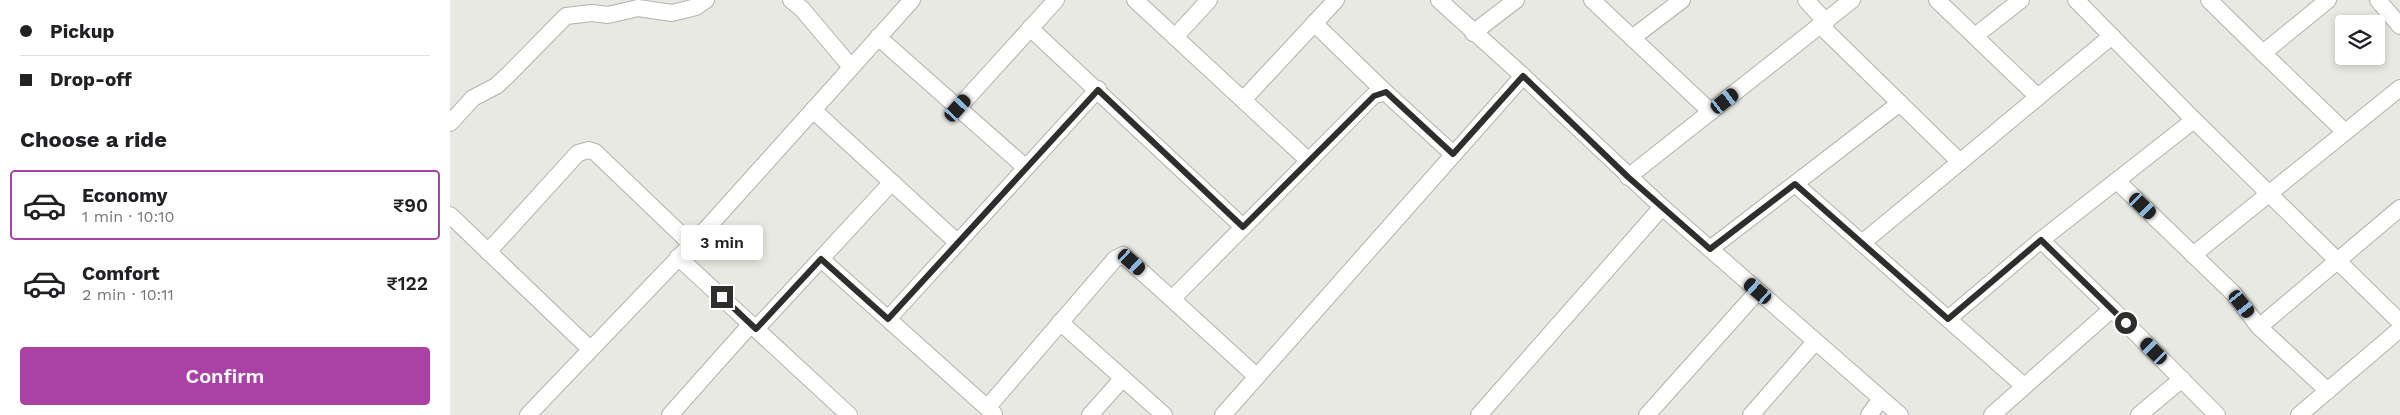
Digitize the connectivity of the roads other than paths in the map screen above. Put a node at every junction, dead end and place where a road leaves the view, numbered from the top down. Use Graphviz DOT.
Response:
graph roads {
  1 [pos="706,0"];
  2 [pos="790,0"];
  3 [pos="912,0"];
  4 [pos="1056,0"];
  5 [pos="1135,0"];
  6 [pos="1209,0"];
  7 [pos="1336,0"];
  8 [pos="1439,0"];
  9 [pos="1516,0"];
  10 [pos="1592,0"];
  11 [pos="1682,0"];
  12 [pos="1806,0"];
  13 [pos="1852,0"];
  14 [pos="1937,0"];
  15 [pos="2021,0"];
  16 [pos="2076,0"];
  17 [pos="2209,0"];
  18 [pos="2328,0"];
  19 [pos="2378,0"];
  20 [pos="1314,23"];
  21 [pos="1824,24"];
  22 [pos="2400,26"];
  23 [pos="1030,28"];
  24 [pos="1474,33"];
  25 [pos="1974,36"];
  26 [pos="2112,36"];
  27 [pos="878,37"];
  28 [pos="1175,37"];
  29 [pos="1632,38"];
  30 [pos="2263,53"];
  31 [pos="851,67"];
  32 [pos="1523,76"];
  33 [pos="2400,88"];
  34 [pos="1098,90"];
  35 [pos="1386,92"];
  36 [pos="2038,96"];
  37 [pos="1242,100"];
  38 [pos="1900,103"];
  39 [pos="958,108"];
  40 [pos="813,110"];
  41 [pos="1711,112"];
  42 [pos="2194,120"];
  43 [pos="450,123"];
  44 [pos="2345,132"];
  45 [pos="1453,154"];
  46 [pos="1309,161"];
  47 [pos="1960,162"];
  48 [pos="1025,167"];
  49 [pos="1628,177"];
  50 [pos="892,182"];
  51 [pos="2118,182"];
  52 [pos="1795,184"];
  53 [pos="2269,193"];
  54 [pos="1662,207"];
  55 [pos="2400,208"];
  56 [pos="450,215"];
  57 [pos="1243,227"];
  58 [pos="2041,240"];
  59 [pos="958,243"];
  60 [pos="1862,243"];
  61 [pos="691,244"];
  62 [pos="1710,249"];
  63 [pos="488,252"];
  64 [pos="2193,255"];
  65 [pos="678,257"];
  66 [pos="821,259"];
  67 [pos="2339,260"];
  68 [pos="1758,291"];
  69 [pos="1172,298"];
  70 [pos="2112,309"];
  71 [pos="888,319"];
  72 [pos="1948,319"];
  73 [pos="1060,322"];
  74 [pos="2400,322"];
  75 [pos="754,327"];
  76 [pos="2260,327"];
  77 [pos="2400,329"];
  78 [pos="1815,342"];
  79 [pos="590,349"];
  80 [pos="1256,376"];
  81 [pos="1123,378"];
  82 [pos="2182,379"];
  83 [pos="2024,386"];
  84 [pos="2328,391"];
  85 [pos="1882,399"];
  86 [pos="991,411"];
  87 [pos="530,415"];
  88 [pos="670,415"];
  89 [pos="849,415"];
  90 [pos="1090,415"];
  91 [pos="1164,415"];
  92 [pos="1223,415"];
  93 [pos="1479,415"];
  94 [pos="1647,415"];
  95 [pos="1751,415"];
  96 [pos="1869,415"];
  97 [pos="1900,415"];
  98 [pos="1992,415"];
  99 [pos="2140,415"];
  100 [pos="2217,415"];
  101 [pos="2299,415"];
  1 -- 43 [label="street"];
  2 -- 31 [label="street"];
  3 -- 27 [label="street"];
  4 -- 23 [label="street"];
  5 -- 28 [label="street"];
  6 -- 28 [label="street"];
  7 -- 20 [label="street"];
  8 -- 24 [label="street"];
  9 -- 24 [label="street"];
  10 -- 29 [label="street"];
  11 -- 29 [label="street"];
  12 -- 21 [label="street"];
  13 -- 21 [label="street"];
  14 -- 25 [label="street"];
  15 -- 25 [label="street"];
  16 -- 26 [label="street"];
  17 -- 30 [label="street"];
  18 -- 30 [label="street"];
  19 -- 22 [label="street"];
  20 -- 35 [label="street"];
  20 -- 37 [label="street"];
  21 -- 38 [label="street"];
  21 -- 41 [label="street"];
  23 -- 34 [label="street"];
  23 -- 39 [label="street"];
  24 -- 32 [label="street"];
  25 -- 36 [label="street"];
  26 -- 36 [label="street"];
  26 -- 42 [label="street"];
  27 -- 31 [label="street"];
  27 -- 39 [label="street"];
  28 -- 37 [label="street"];
  29 -- 41 [label="street"];
  30 -- 44 [label="street"];
  31 -- 40 [label="street"];
  32 -- 45 [label="street"];
  32 -- 49 [label="street"];
  33 -- 44 [label="street"];
  34 -- 48 [label="street"];
  34 -- 57 [label="street"];
  35 -- 45 [label="street"];
  35 -- 46 [label="street"];
  36 -- 47 [label="street"];
  37 -- 46 [label="street"];
  38 -- 47 [label="street"];
  38 -- 52 [label="street"];
  39 -- 48 [label="street"];
  40 -- 50 [label="street"];
  40 -- 61 [label="street"];
  41 -- 49 [label="street"];
  42 -- 51 [label="street"];
  42 -- 53 [label="street"];
  44 -- 53 [label="street"];
  45 -- 80 [label="street"];
  46 -- 57 [label="street"];
  47 -- 60 [label="street"];
  48 -- 59 [label="street"];
  49 -- 54 [label="street"];
  50 -- 59 [label="street"];
  50 -- 66 [label="street"];
  51 -- 58 [label="street"];
  51 -- 64 [label="street"];
  52 -- 60 [label="street"];
  52 -- 62 [label="street"];
  53 -- 64 [label="street"];
  53 -- 67 [label="street"];
  54 -- 62 [label="street"];
  54 -- 93 [label="street"];
  55 -- 67 [label="street"];
  56 -- 63 [label="street"];
  57 -- 69 [label="street"];
  58 -- 70 [label="street"];
  58 -- 72 [label="street"];
  59 -- 71 [label="street"];
  60 -- 72 [label="street"];
  61 -- 63 [label="street"];
  61 -- 65 [label="street"];
  62 -- 68 [label="street"];
  63 -- 79 [label="street"];
  64 -- 76 [label="street"];
  65 -- 75 [label="street"];
  65 -- 79 [label="street"];
  66 -- 71 [label="street"];
  66 -- 75 [label="street"];
  67 -- 74 [label="street"];
  67 -- 76 [label="street"];
  68 -- 78 [label="street"];
  68 -- 94 [label="street"];
  69 -- 73 [label="street"];
  69 -- 80 [label="street"];
  70 -- 82 [label="street"];
  70 -- 83 [label="street"];
  71 -- 86 [label="street"];
  72 -- 83 [label="street"];
  73 -- 81 [label="street"];
  73 -- 86 [label="street"];
  75 -- 88 [label="street"];
  75 -- 89 [label="street"];
  76 -- 84 [label="street"];
  77 -- 84 [label="street"];
  78 -- 85 [label="street"];
  78 -- 95 [label="street"];
  79 -- 87 [label="street"];
  80 -- 92 [label="street"];
  81 -- 90 [label="street"];
  81 -- 91 [label="street"];
  82 -- 99 [label="street"];
  82 -- 100 [label="street"];
  83 -- 98 [label="street"];
  84 -- 101 [label="street"];
  85 -- 96 [label="street"];
  85 -- 97 [label="street"];
}
